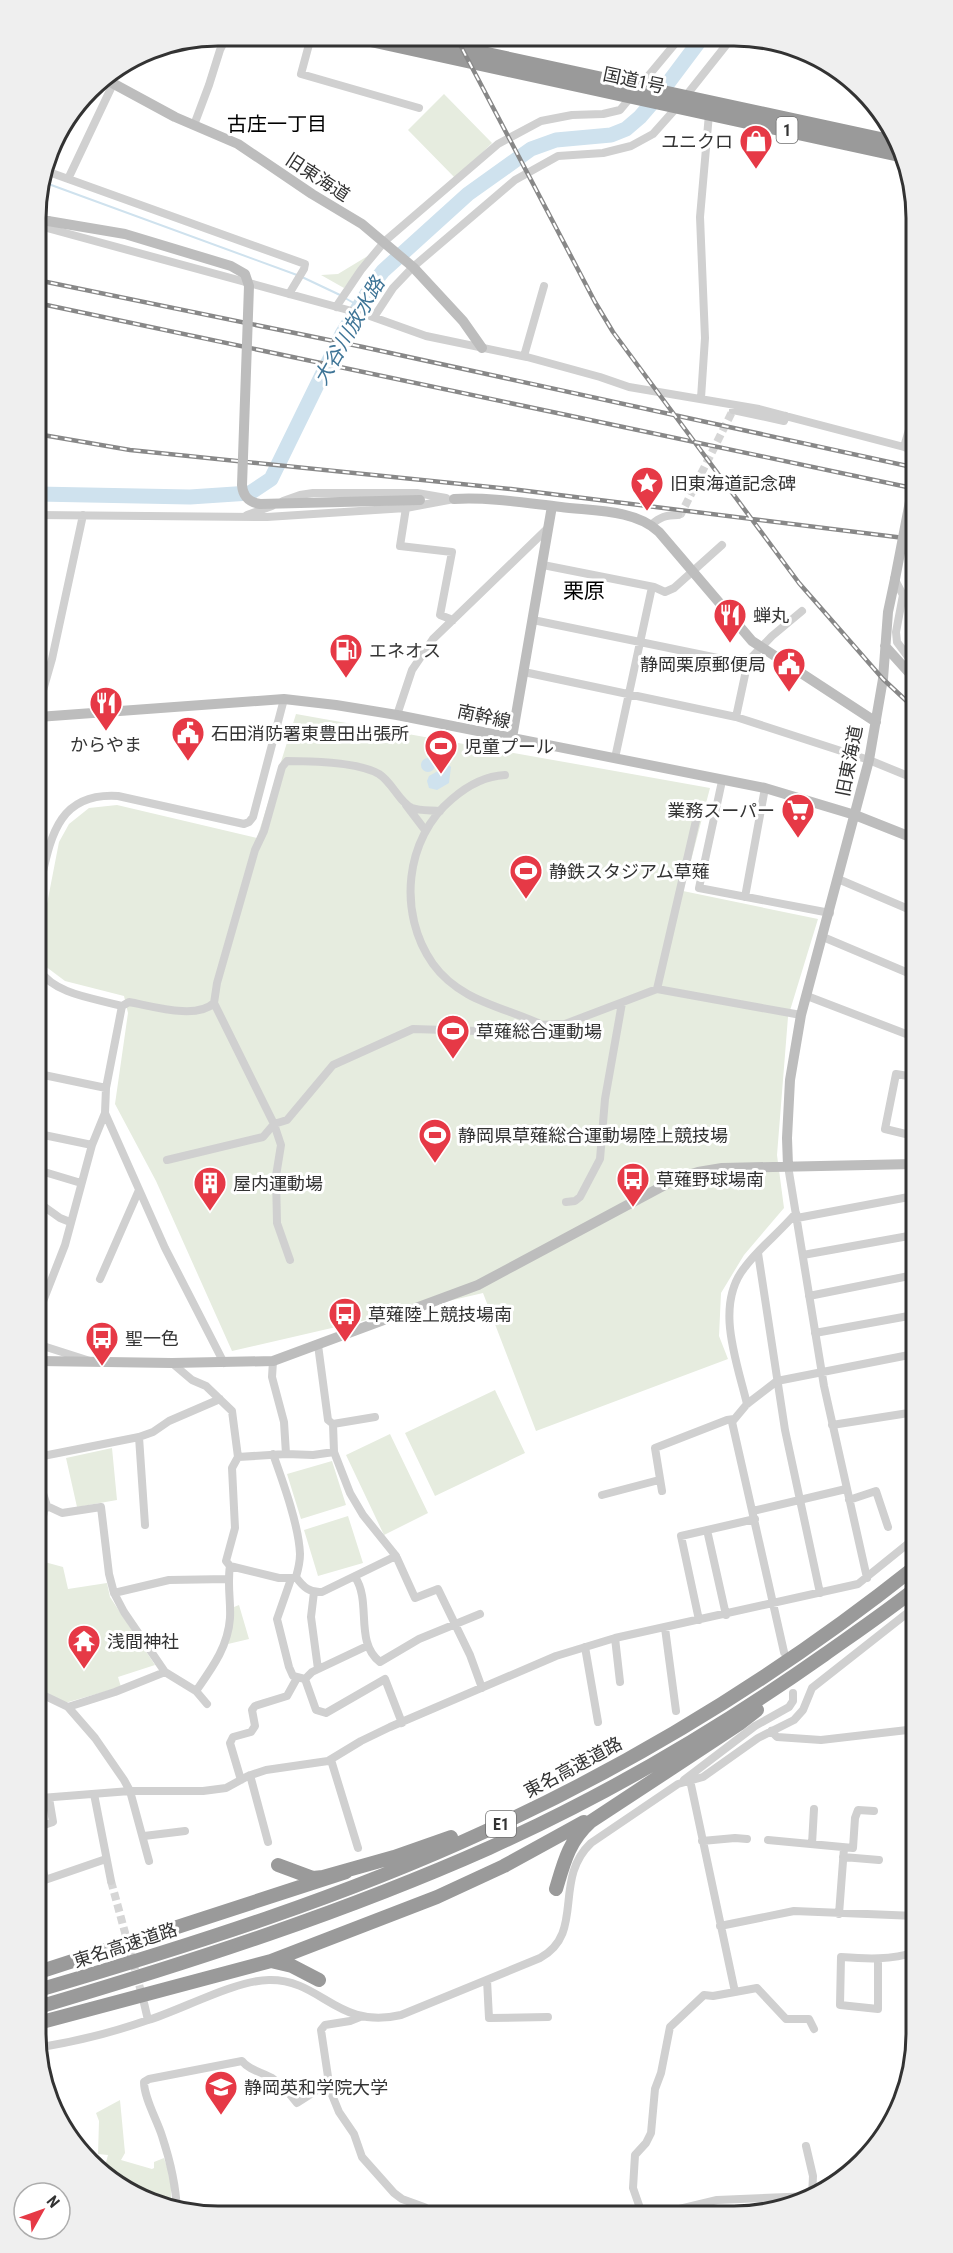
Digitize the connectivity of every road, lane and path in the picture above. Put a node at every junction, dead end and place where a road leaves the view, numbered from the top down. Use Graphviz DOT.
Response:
graph roads {
  1 [pos="222,46"];
  2 [pos="309,46"];
  3 [pos="402,46"];
  4 [pos="448,46"];
  5 [pos="481,46"];
  6 [pos="673,46"];
  7 [pos="725,46"];
  8 [pos="479,53"];
  9 [pos="112,83"];
  10 [pos="105,89"];
  11 [pos="636,93"];
  12 [pos="678,101"];
  13 [pos="419,108"];
  14 [pos="709,114"];
  15 [pos="194,125"];
  16 [pos="887,141"];
  17 [pos="893,154"];
  18 [pos="52,173"];
  19 [pos="68,179"];
  20 [pos="47,222"];
  21 [pos="47,228"];
  22 [pos="385,242"];
  23 [pos="413,267"];
  24 [pos="544,286"];
  25 [pos="289,294"];
  26 [pos="338,307"];
  27 [pos="372,317"];
  28 [pos="482,348"];
  29 [pos="524,357"];
  30 [pos="701,398"];
  31 [pos="733,410"];
  32 [pos="786,416"];
  33 [pos="906,447"];
  34 [pos="287,499"];
  35 [pos="454,499"];
  36 [pos="420,500"];
  37 [pos="552,506"];
  38 [pos="406,508"];
  39 [pos="47,515"];
  40 [pos="83,515"];
  41 [pos="678,515"];
  42 [pos="290,516"];
  43 [pos="239,517"];
  44 [pos="906,520"];
  45 [pos="651,525"];
  46 [pos="549,527"];
  47 [pos="722,545"];
  48 [pos="543,565"];
  49 [pos="692,571"];
  50 [pos="894,579"];
  51 [pos="652,587"];
  52 [pos="801,611"];
  53 [pos="453,620"];
  54 [pos="533,620"];
  55 [pos="641,642"];
  56 [pos="885,646"];
  57 [pos="760,647"];
  58 [pos="906,654"];
  59 [pos="747,664"];
  60 [pos="906,669"];
  61 [pos="524,672"];
  62 [pos="47,677"];
  63 [pos="629,694"];
  64 [pos="284,699"];
  65 [pos="397,715"];
  66 [pos="47,716"];
  67 [pos="736,717"];
  68 [pos="876,722"];
  69 [pos="512,738"];
  70 [pos="615,758"];
  71 [pos="869,760"];
  72 [pos="505,775"];
  73 [pos="906,775"];
  74 [pos="722,780"];
  75 [pos="765,788"];
  76 [pos="406,805"];
  77 [pos="440,811"];
  78 [pos="698,812"];
  79 [pos="855,815"];
  80 [pos="425,830"];
  81 [pos="906,835"];
  82 [pos="47,856"];
  83 [pos="838,879"];
  84 [pos="745,897"];
  85 [pos="906,907"];
  86 [pos="830,913"];
  87 [pos="824,937"];
  88 [pos="906,972"];
  89 [pos="47,980"];
  90 [pos="657,989"];
  91 [pos="807,996"];
  92 [pos="214,1003"];
  93 [pos="622,1003"];
  94 [pos="122,1006"];
  95 [pos="801,1015"];
  96 [pos="542,1024"];
  97 [pos="906,1034"];
  98 [pos="47,1076"];
  99 [pos="906,1076"];
  100 [pos="106,1089"];
  101 [pos="105,1113"];
  102 [pos="274,1124"];
  103 [pos="906,1134"];
  104 [pos="46,1136"];
  105 [pos="92,1145"];
  106 [pos="167,1160"];
  107 [pos="906,1164"];
  108 [pos="788,1166"];
  109 [pos="46,1172"];
  110 [pos="81,1184"];
  111 [pos="140,1190"];
  112 [pos="906,1197"];
  113 [pos="566,1202"];
  114 [pos="46,1208"];
  115 [pos="797,1216"];
  116 [pos="70,1222"];
  117 [pos="906,1236"];
  118 [pos="758,1253"];
  119 [pos="803,1255"];
  120 [pos="290,1260"];
  121 [pos="906,1277"];
  122 [pos="100,1279"];
  123 [pos="46,1292"];
  124 [pos="810,1296"];
  125 [pos="906,1316"];
  126 [pos="815,1333"];
  127 [pos="318,1345"];
  128 [pos="46,1347"];
  129 [pos="906,1356"];
  130 [pos="46,1361"];
  131 [pos="91,1361"];
  132 [pos="273,1361"];
  133 [pos="172,1363"];
  134 [pos="224,1363"];
  135 [pos="821,1371"];
  136 [pos="777,1381"];
  137 [pos="220,1399"];
  138 [pos="747,1404"];
  139 [pos="906,1413"];
  140 [pos="375,1418"];
  141 [pos="734,1419"];
  142 [pos="333,1424"];
  143 [pos="832,1425"];
  144 [pos="139,1437"];
  145 [pos="334,1452"];
  146 [pos="273,1454"];
  147 [pos="286,1454"];
  148 [pos="46,1455"];
  149 [pos="238,1457"];
  150 [pos="659,1480"];
  151 [pos="846,1489"];
  152 [pos="662,1491"];
  153 [pos="602,1495"];
  154 [pos="800,1500"];
  155 [pos="849,1500"];
  156 [pos="47,1506"];
  157 [pos="754,1515"];
  158 [pos="146,1526"];
  159 [pos="888,1527"];
  160 [pos="707,1530"];
  161 [pos="906,1546"];
  162 [pos="396,1557"];
  163 [pos="230,1566"];
  164 [pos="906,1574"];
  165 [pos="355,1577"];
  166 [pos="294,1578"];
  167 [pos="867,1578"];
  168 [pos="228,1579"];
  169 [pos="114,1593"];
  170 [pos="314,1593"];
  171 [pos="820,1593"];
  172 [pos="906,1595"];
  173 [pos="773,1605"];
  174 [pos="892,1607"];
  175 [pos="480,1614"];
  176 [pos="906,1614"];
  177 [pos="726,1615"];
  178 [pos="699,1620"];
  179 [pos="454,1624"];
  180 [pos="665,1628"];
  181 [pos="615,1638"];
  182 [pos="368,1646"];
  183 [pos="585,1647"];
  184 [pos="784,1652"];
  185 [pos="318,1669"];
  186 [pos="165,1672"];
  187 [pos="301,1679"];
  188 [pos="620,1682"];
  189 [pos="482,1688"];
  190 [pos="196,1690"];
  191 [pos="793,1693"];
  192 [pos="46,1696"];
  193 [pos="207,1704"];
  194 [pos="68,1707"];
  195 [pos="676,1711"];
  196 [pos="598,1722"];
  197 [pos="402,1723"];
  198 [pos="906,1730"];
  199 [pos="771,1731"];
  200 [pos="331,1760"];
  201 [pos="250,1775"];
  202 [pos="242,1780"];
  203 [pos="690,1780"];
  204 [pos="678,1784"];
  205 [pos="130,1791"];
  206 [pos="637,1791"];
  207 [pos="94,1794"];
  208 [pos="46,1798"];
  209 [pos="553,1798"];
  210 [pos="46,1801"];
  211 [pos="814,1809"];
  212 [pos="874,1810"];
  213 [pos="46,1824"];
  214 [pos="185,1831"];
  215 [pos="144,1836"];
  216 [pos="747,1839"];
  217 [pos="768,1840"];
  218 [pos="702,1841"];
  219 [pos="268,1842"];
  220 [pos="812,1844"];
  221 [pos="358,1848"];
  222 [pos="844,1848"];
  223 [pos="843,1857"];
  224 [pos="106,1859"];
  225 [pos="879,1860"];
  226 [pos="149,1861"];
  227 [pos="278,1865"];
  228 [pos="346,1872"];
  229 [pos="46,1879"];
  230 [pos="111,1881"];
  231 [pos="556,1889"];
  232 [pos="839,1914"];
  233 [pos="906,1916"];
  234 [pos="720,1926"];
  235 [pos="906,1955"];
  236 [pos="270,1960"];
  237 [pos="878,1960"];
  238 [pos="46,1970"];
  239 [pos="319,1980"];
  240 [pos="487,1980"];
  241 [pos="46,1988"];
  242 [pos="735,1992"];
  243 [pos="144,2003"];
  244 [pos="46,2005"];
  245 [pos="548,2016"];
  246 [pos="360,2017"];
  247 [pos="148,2020"];
  248 [pos="46,2021"];
  249 [pos="814,2029"];
  250 [pos="47,2046"];
  251 [pos="330,2090"];
  252 [pos="806,2146"];
  253 [pos="812,2188"];
  254 [pos="176,2200"];
  255 [pos="776,2202"];
  256 [pos="421,2206"];
  257 [pos="639,2206"];
  258 [pos="692,2206"];
  1 -- 15 [label="street"];
  2 -- 13 [label="street"];
  3 -- 11 [label="highway, 国道1号 / 1"];
  4 -- 8 [label="highway, 国道1号 / 1"];
  5 -- 8 [label="street"];
  6 -- 11 [label="street"];
  7 -- 12 [label="street"];
  8 -- 11 [label="highway, 国道1号 / 1"];
  9 -- 15 [label="street, 旧東海道"];
  10 -- 19 [label="street"];
  11 -- 12 [label="highway, 国道1号 / 1"];
  11 -- 22 [label="street"];
  12 -- 14 [label="highway, 国道1号 / 1"];
  12 -- 16 [label="highway, 国道1号 / 1"];
  12 -- 23 [label="street"];
  14 -- 17 [label="highway, 国道1号 / 1"];
  14 -- 30 [label="street"];
  15 -- 22 [label="street, 旧東海道"];
  18 -- 19 [label="street"];
  19 -- 25 [label="street"];
  20 -- 36 [label="street, bridge"];
  21 -- 25 [label="street"];
  22 -- 23 [label="street, 旧東海道"];
  22 -- 26 [label="street"];
  23 -- 27 [label="street"];
  23 -- 28 [label="street, 旧東海道"];
  24 -- 29 [label="street"];
  25 -- 26 [label="street"];
  26 -- 27 [label="street"];
  27 -- 28 [label="street"];
  28 -- 29 [label="street"];
  29 -- 30 [label="street"];
  30 -- 32 [label="street"];
  31 -- 32 [label="street"];
  32 -- 33 [label="street"];
  34 -- 35 [label="street"];
  34 -- 42 [label="street"];
  34 -- 43 [label="street"];
  35 -- 36 [label="street"];
  35 -- 37 [label="street"];
  35 -- 38 [label="street"];
  37 -- 45 [label="street"];
  37 -- 46 [label="street"];
  38 -- 42 [label="street"];
  38 -- 53 [label="street"];
  39 -- 40 [label="street"];
  40 -- 43 [label="street"];
  40 -- 62 [label="street"];
  41 -- 45 [label="street"];
  42 -- 43 [label="street"];
  44 -- 50 [label="street, bridge"];
  45 -- 49 [label="street, 旧東海道"];
  46 -- 48 [label="street"];
  46 -- 53 [label="street"];
  47 -- 49 [label="street"];
  48 -- 51 [label="street"];
  48 -- 54 [label="street"];
  49 -- 51 [label="street"];
  49 -- 57 [label="street, 旧東海道"];
  50 -- 56 [label="street"];
  50 -- 58 [label="street"];
  51 -- 55 [label="street"];
  52 -- 57 [label="street"];
  53 -- 65 [label="street"];
  54 -- 55 [label="street"];
  54 -- 61 [label="street"];
  55 -- 59 [label="street"];
  55 -- 63 [label="street"];
  56 -- 60 [label="street"];
  56 -- 68 [label="street"];
  57 -- 59 [label="street"];
  57 -- 68 [label="street, 旧東海道"];
  59 -- 67 [label="street"];
  61 -- 63 [label="street"];
  61 -- 69 [label="street"];
  63 -- 67 [label="street"];
  63 -- 70 [label="street"];
  64 -- 65 [label="street, 南幹線"];
  64 -- 66 [label="street, 南幹線"];
  64 -- 82 [label="street"];
  65 -- 69 [label="street, 南幹線"];
  67 -- 71 [label="street"];
  68 -- 71 [label="street, 旧東海道"];
  69 -- 70 [label="street, 南幹線"];
  70 -- 74 [label="street, 南幹線"];
  71 -- 73 [label="street"];
  71 -- 79 [label="street, 旧東海道"];
  72 -- 77 [label="street"];
  74 -- 75 [label="street, 南幹線"];
  74 -- 84 [label="street"];
  75 -- 79 [label="street, 南幹線"];
  75 -- 84 [label="street"];
  76 -- 77 [label="street"];
  76 -- 80 [label="street"];
  76 -- 92 [label="street"];
  77 -- 80 [label="street"];
  78 -- 90 [label="street"];
  79 -- 81 [label="street, 南幹線"];
  79 -- 83 [label="street, 旧東海道"];
  80 -- 96 [label="street"];
  83 -- 85 [label="street"];
  83 -- 86 [label="street, 旧東海道"];
  84 -- 86 [label="street"];
  86 -- 87 [label="street, 旧東海道"];
  87 -- 88 [label="street"];
  87 -- 91 [label="street, 旧東海道"];
  89 -- 94 [label="street"];
  90 -- 93 [label="street"];
  90 -- 95 [label="street"];
  91 -- 95 [label="street, 旧東海道"];
  91 -- 97 [label="street"];
  92 -- 94 [label="street"];
  92 -- 102 [label="street"];
  93 -- 96 [label="street"];
  93 -- 113 [label="street"];
  94 -- 100 [label="street"];
  95 -- 108 [label="street, 旧東海道"];
  96 -- 102 [label="street"];
  98 -- 100 [label="street"];
  99 -- 103 [label="street"];
  100 -- 101 [label="street"];
  101 -- 105 [label="street"];
  101 -- 111 [label="street"];
  102 -- 106 [label="street"];
  102 -- 120 [label="street"];
  104 -- 105 [label="street"];
  105 -- 110 [label="street"];
  107 -- 108 [label="street"];
  108 -- 115 [label="street"];
  108 -- 127 [label="street"];
  109 -- 110 [label="street"];
  110 -- 116 [label="street"];
  111 -- 122 [label="street"];
  111 -- 134 [label="street"];
  112 -- 115 [label="street"];
  114 -- 116 [label="street"];
  115 -- 118 [label="street"];
  115 -- 119 [label="street"];
  116 -- 123 [label="street"];
  117 -- 119 [label="street"];
  118 -- 136 [label="street"];
  118 -- 138 [label="street"];
  119 -- 124 [label="street"];
  121 -- 124 [label="street"];
  124 -- 126 [label="street"];
  125 -- 126 [label="street"];
  126 -- 135 [label="street"];
  127 -- 132 [label="street"];
  127 -- 142 [label="street"];
  128 -- 131 [label="street"];
  129 -- 135 [label="street"];
  130 -- 131 [label="street"];
  131 -- 133 [label="street"];
  132 -- 134 [label="street"];
  132 -- 147 [label="street"];
  133 -- 134 [label="street"];
  133 -- 137 [label="street"];
  135 -- 136 [label="street"];
  135 -- 143 [label="street"];
  136 -- 138 [label="street"];
  136 -- 154 [label="street"];
  137 -- 144 [label="street"];
  137 -- 149 [label="street"];
  138 -- 141 [label="street"];
  139 -- 143 [label="street"];
  140 -- 142 [label="street"];
  141 -- 150 [label="street"];
  141 -- 157 [label="street"];
  142 -- 145 [label="street"];
  143 -- 151 [label="street"];
  144 -- 148 [label="street"];
  144 -- 158 [label="street"];
  145 -- 147 [label="street"];
  145 -- 162 [label="street"];
  146 -- 147 [label="street"];
  146 -- 149 [label="street"];
  146 -- 166 [label="street"];
  149 -- 163 [label="street"];
  150 -- 152 [label="street"];
  150 -- 153 [label="street"];
  151 -- 154 [label="street"];
  151 -- 155 [label="street"];
  154 -- 157 [label="street"];
  154 -- 171 [label="street"];
  155 -- 159 [label="street"];
  155 -- 167 [label="street"];
  156 -- 169 [label="street"];
  157 -- 160 [label="street"];
  157 -- 173 [label="street"];
  160 -- 177 [label="street"];
  160 -- 178 [label="street"];
  161 -- 167 [label="street"];
  162 -- 165 [label="street"];
  162 -- 179 [label="street"];
  163 -- 166 [label="street"];
  163 -- 168 [label="street"];
  164 -- 209 [label="highway, 東名高速道路 / E1"];
  165 -- 170 [label="street"];
  165 -- 182 [label="street"];
  166 -- 170 [label="street"];
  166 -- 187 [label="street"];
  167 -- 171 [label="street"];
  168 -- 169 [label="street"];
  168 -- 190 [label="street"];
  169 -- 186 [label="street"];
  170 -- 185 [label="street"];
  171 -- 173 [label="street"];
  172 -- 174 [label="highway, 東名高速道路 / E1"];
  173 -- 177 [label="street"];
  173 -- 184 [label="street"];
  174 -- 206 [label="highway"];
  174 -- 244 [label="highway, 東名高速道路 / E1"];
  175 -- 179 [label="street"];
  176 -- 199 [label="street"];
  177 -- 178 [label="street"];
  178 -- 180 [label="street"];
  179 -- 182 [label="street"];
  179 -- 189 [label="street"];
  180 -- 181 [label="street"];
  180 -- 195 [label="street"];
  181 -- 183 [label="street"];
  181 -- 188 [label="street"];
  182 -- 185 [label="street"];
  183 -- 189 [label="street"];
  183 -- 196 [label="street"];
  185 -- 187 [label="street"];
  186 -- 190 [label="street"];
  186 -- 194 [label="street"];
  187 -- 197 [label="street"];
  187 -- 202 [label="street"];
  189 -- 197 [label="street"];
  190 -- 193 [label="street"];
  191 -- 204 [label="street"];
  192 -- 194 [label="street"];
  194 -- 205 [label="street"];
  197 -- 200 [label="street"];
  198 -- 199 [label="street"];
  199 -- 203 [label="street"];
  200 -- 201 [label="street"];
  200 -- 221 [label="street"];
  201 -- 202 [label="street"];
  201 -- 219 [label="street"];
  202 -- 205 [label="street"];
  203 -- 204 [label="street"];
  203 -- 218 [label="street"];
  204 -- 240 [label="street"];
  205 -- 207 [label="street"];
  205 -- 215 [label="street"];
  206 -- 231 [label="highway"];
  206 -- 236 [label="highway"];
  207 -- 208 [label="street"];
  207 -- 224 [label="street"];
  209 -- 228 [label="highway"];
  209 -- 241 [label="highway, 東名高速道路 / E1"];
  210 -- 213 [label="street"];
  211 -- 220 [label="street"];
  212 -- 222 [label="street"];
  214 -- 215 [label="street"];
  215 -- 226 [label="street"];
  216 -- 218 [label="street"];
  217 -- 220 [label="street"];
  218 -- 234 [label="street"];
  220 -- 222 [label="street"];
  222 -- 223 [label="street"];
  223 -- 225 [label="street"];
  223 -- 232 [label="street"];
  224 -- 229 [label="street"];
  224 -- 230 [label="street"];
  227 -- 228 [label="highway"];
  228 -- 238 [label="highway"];
  232 -- 233 [label="street"];
  232 -- 234 [label="street"];
  234 -- 242 [label="street"];
  235 -- 237 [label="street"];
  236 -- 239 [label="highway"];
  236 -- 248 [label="highway"];
  237 -- 237 [label="street"];
  240 -- 245 [label="street"];
  240 -- 246 [label="street"];
  242 -- 249 [label="street"];
  242 -- 257 [label="street"];
  243 -- 247 [label="street"];
  246 -- 247 [label="street"];
  246 -- 251 [label="street"];
  247 -- 250 [label="street"];
  251 -- 254 [label="street"];
  251 -- 256 [label="street"];
  252 -- 253 [label="street"];
  255 -- 258 [label="street"];
}
